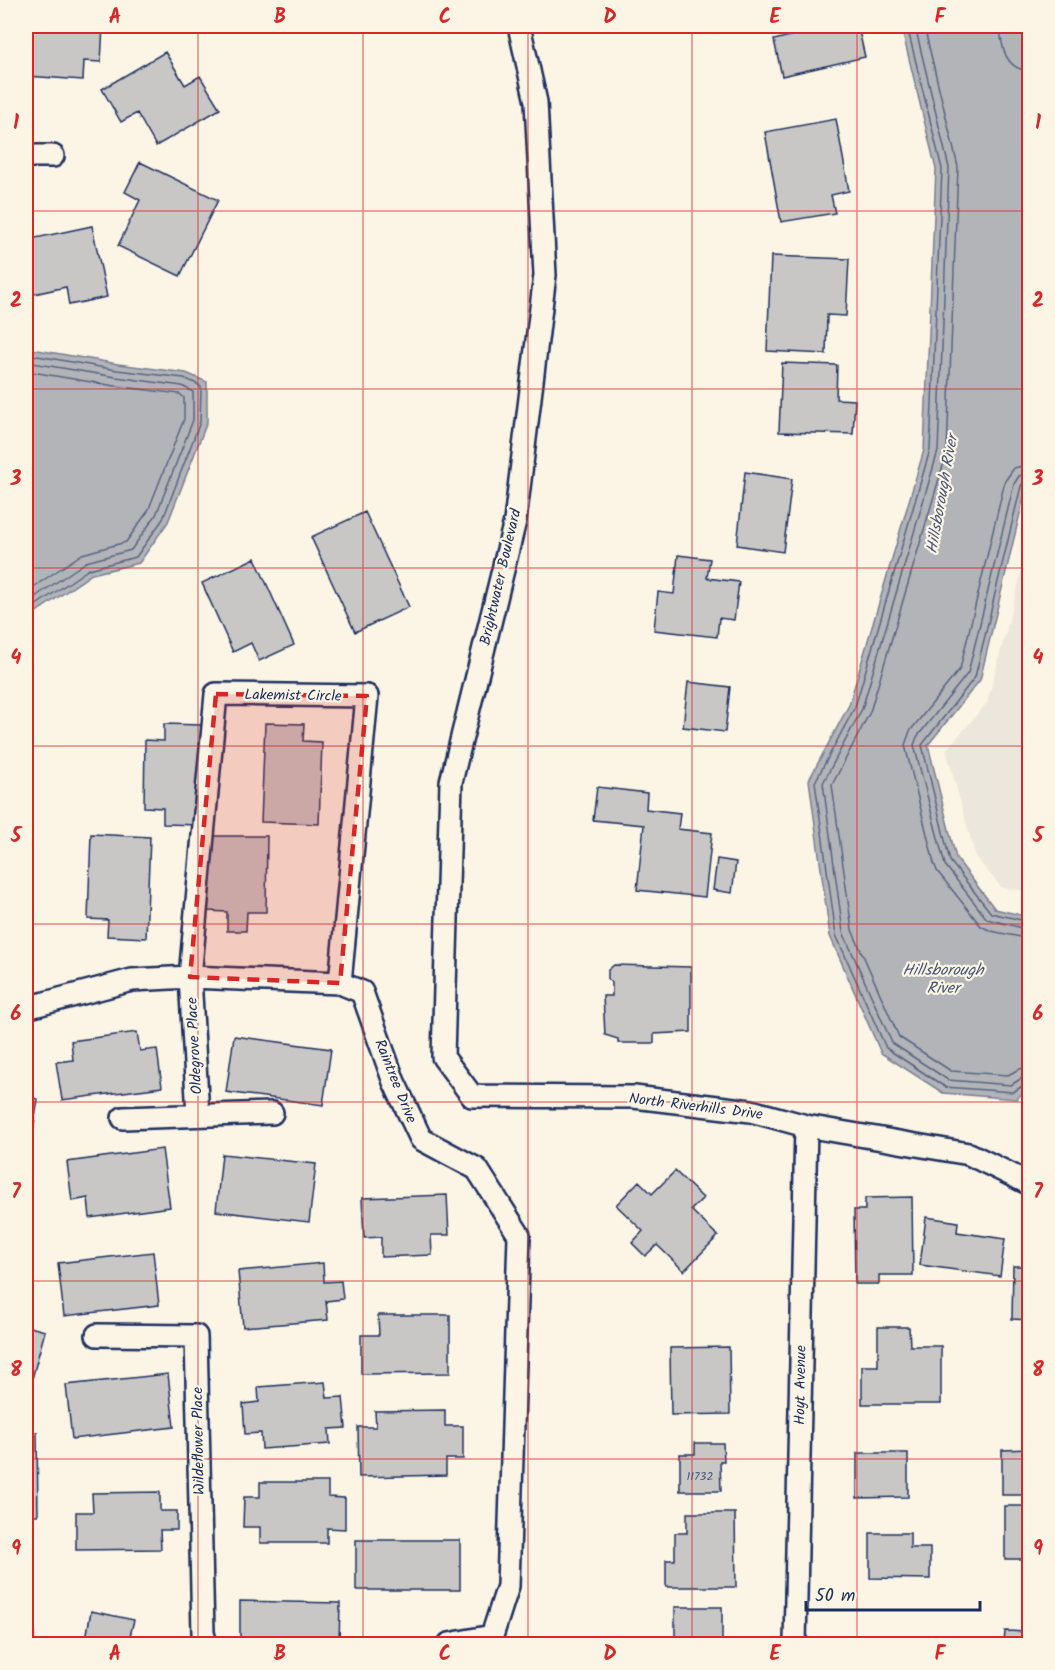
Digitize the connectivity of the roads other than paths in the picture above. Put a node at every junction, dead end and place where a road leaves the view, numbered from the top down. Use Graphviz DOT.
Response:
graph roads {
  1 [pos="519,26"];
  2 [pos="26,156"];
  3 [pos="53,156"];
  4 [pos="190,977"];
  5 [pos="340,983"];
  6 [pos="26,1008"];
  7 [pos="443,1057"];
  8 [pos="272,1113"];
  9 [pos="198,1115"];
  10 [pos="123,1118"];
  11 [pos="806,1126"];
  12 [pos="1029,1184"];
  13 [pos="97,1335"];
  14 [pos="492,1640"];
  15 [pos="206,1644"];
  16 [pos="449,1644"];
  17 [pos="795,1644"];
  1 -- 7 [label="street, Brightwater Boulevard"];
  2 -- 3 [label="street"];
  4 -- 5 [label="street, Raintree Drive"];
  4 -- 5 [label="street, Lakemist Circle"];
  4 -- 6 [label="street, Raintree Drive"];
  4 -- 9 [label="street, Oldegrove Place"];
  5 -- 14 [label="street, Raintree Drive"];
  7 -- 11 [label="street, North Riverhills Drive"];
  8 -- 9 [label="street"];
  9 -- 10 [label="street"];
  11 -- 12 [label="street, North Riverhills Drive"];
  11 -- 17 [label="street, Hoyt Avenue"];
  13 -- 15 [label="street, Wildeflower Place"];
  14 -- 16 [label="street, Raintree Drive"];
}
